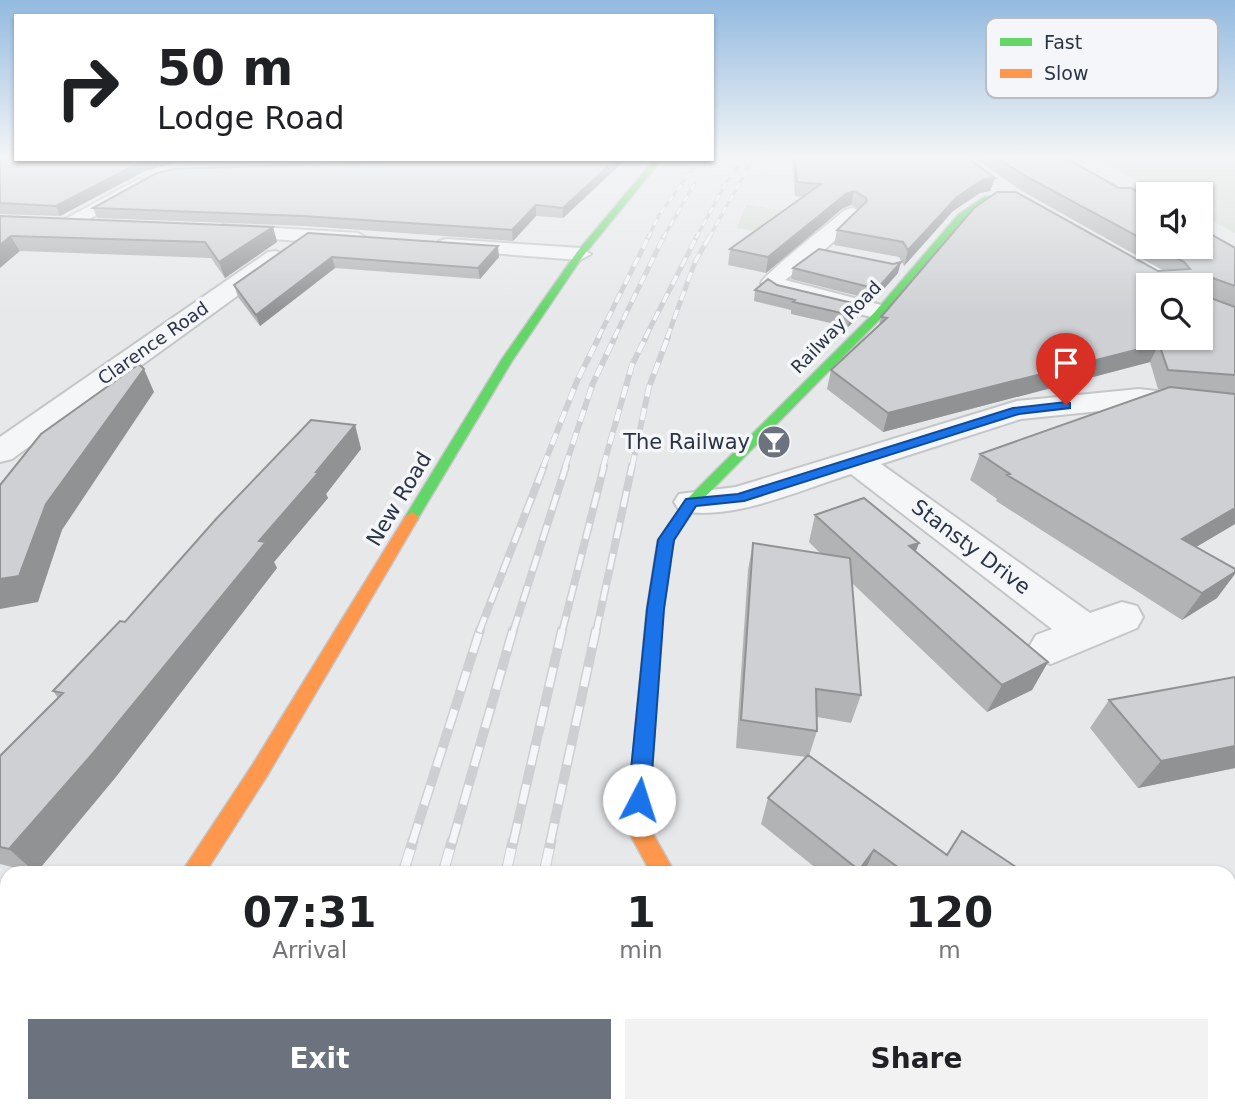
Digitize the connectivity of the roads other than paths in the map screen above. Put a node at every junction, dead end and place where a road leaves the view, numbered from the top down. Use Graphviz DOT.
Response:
graph roads {
  1 [pos="92,210"];
  2 [pos="617,210"];
  3 [pos="971,210"];
  4 [pos="852,214"];
  5 [pos="40,223"];
  6 [pos="66,224"];
  7 [pos="106,226"];
  8 [pos="200,230"];
  9 [pos="306,235"];
  10 [pos="375,240"];
  11 [pos="429,244"];
  12 [pos="813,250"];
  13 [pos="580,254"];
  14 [pos="839,255"];
  15 [pos="880,312"];
  16 [pos="1235,409"];
  17 [pos="0,452"];
  18 [pos="858,463"];
  19 [pos="692,502"];
  20 [pos="1086,632"];
  21 [pos="197,866"];
  22 [pos="660,866"];
  1 -- 6 [label="street"];
  2 -- 13 [label="main road, New Road"];
  3 -- 15 [label="main road, Railway Road"];
  4 -- 12 [label="street"];
  5 -- 6 [label="street"];
  6 -- 7 [label="street"];
  8 -- 9 [label="street"];
  9 -- 10 [label="street"];
  9 -- 17 [label="street, Clarence Road"];
  11 -- 13 [label="street"];
  12 -- 14 [label="street"];
  12 -- 15 [label="street"];
  13 -- 21 [label="main road, New Road"];
  15 -- 19 [label="main road, Railway Road"];
  16 -- 18 [label="street"];
  18 -- 19 [label="street"];
  18 -- 20 [label="street, Stansty Drive"];
  19 -- 22 [label="main road, Railway Road"];
}
